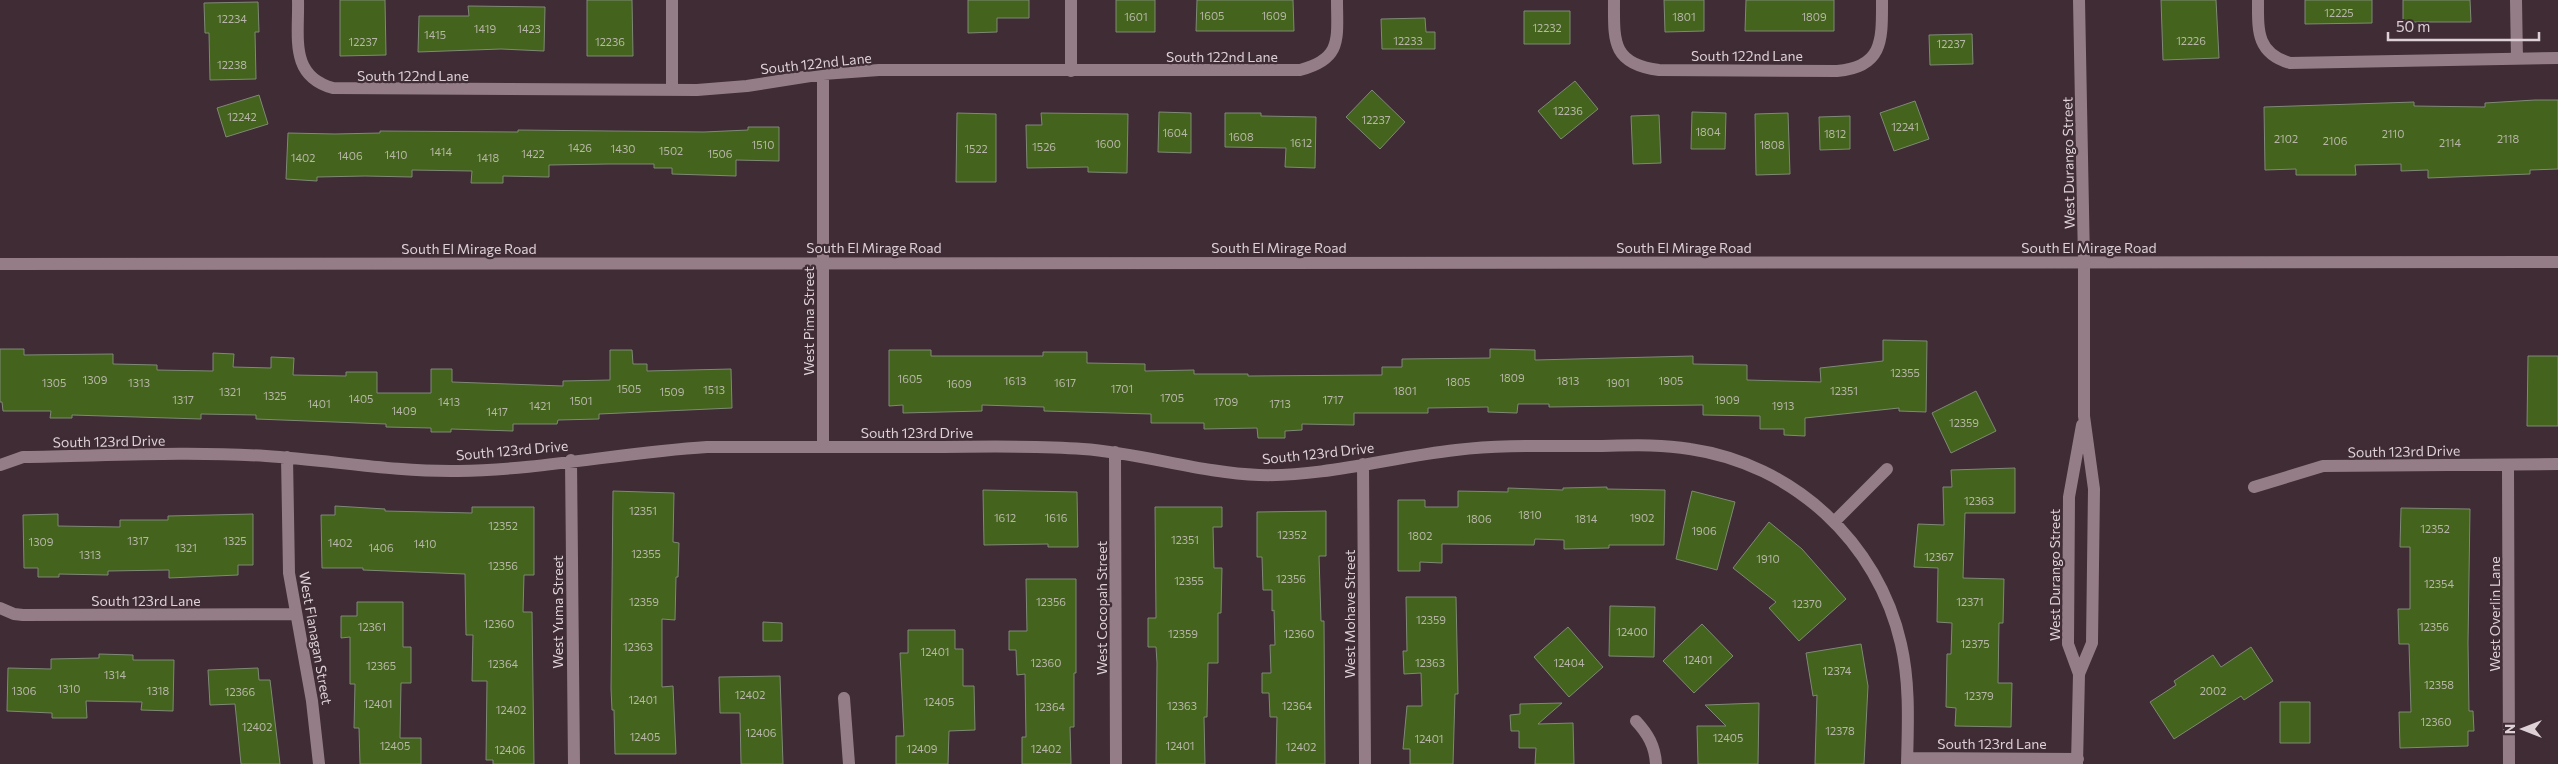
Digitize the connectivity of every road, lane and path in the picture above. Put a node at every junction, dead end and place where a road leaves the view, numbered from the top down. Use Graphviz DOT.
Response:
graph roads {
  1 [pos="298,0"];
  2 [pos="672,0"];
  3 [pos="1071,0"];
  4 [pos="1337,0"];
  5 [pos="1614,0"];
  6 [pos="1882,0"];
  7 [pos="2079,0"];
  8 [pos="2258,0"];
  9 [pos="2516,0"];
  10 [pos="2558,58"];
  11 [pos="2517,59"];
  12 [pos="1071,71"];
  13 [pos="824,74"];
  14 [pos="672,90"];
  15 [pos="2084,261"];
  16 [pos="2558,262"];
  17 [pos="823,263"];
  18 [pos="0,264"];
  19 [pos="2084,416"];
  20 [pos="823,447"];
  21 [pos="1115,452"];
  22 [pos="287,458"];
  23 [pos="571,460"];
  24 [pos="1363,464"];
  25 [pos="2558,464"];
  26 [pos="0,465"];
  27 [pos="2508,465"];
  28 [pos="1887,469"];
  29 [pos="2254,487"];
  30 [pos="1834,522"];
  31 [pos="0,608"];
  32 [pos="294,614"];
  33 [pos="2079,674"];
  34 [pos="844,698"];
  35 [pos="1636,721"];
  36 [pos="1907,761"];
  37 [pos="2078,761"];
  38 [pos="319,764"];
  39 [pos="574,764"];
  40 [pos="848,764"];
  41 [pos="1116,764"];
  42 [pos="1365,764"];
  43 [pos="1656,764"];
  44 [pos="2510,764"];
  1 -- 14 [label="street, South 122nd Lane"];
  2 -- 14 [label="street"];
  3 -- 12 [label="street"];
  4 -- 12 [label="street, South 122nd Lane"];
  5 -- 6 [label="street, South 122nd Lane"];
  7 -- 15 [label="street, West Durango Street"];
  8 -- 11 [label="street"];
  9 -- 11 [label="street"];
  10 -- 11 [label="street"];
  12 -- 13 [label="street, South 122nd Lane"];
  13 -- 14 [label="street, South 122nd Lane"];
  13 -- 17 [label="street, West Pima Street"];
  15 -- 16 [label="street, South El Mirage Road"];
  15 -- 17 [label="street, South El Mirage Road"];
  15 -- 19 [label="street, West Durango Street"];
  17 -- 18 [label="street, South El Mirage Road"];
  17 -- 20 [label="street, West Pima Street"];
  19 -- 33 [label="street, West Durango Street"];
  19 -- 33 [label="street, West Durango Street"];
  20 -- 21 [label="street, South 123rd Drive"];
  20 -- 23 [label="street, South 123rd Drive"];
  21 -- 24 [label="street, South 123rd Drive"];
  21 -- 41 [label="street, West Cocopah Street"];
  22 -- 23 [label="street, South 123rd Drive"];
  22 -- 26 [label="street, South 123rd Drive"];
  22 -- 32 [label="street, West Flanagan Street"];
  23 -- 39 [label="street, West Yuma Street"];
  24 -- 30 [label="street, South 123rd Drive"];
  24 -- 42 [label="street, West Mohave Street"];
  25 -- 27 [label="street, South 123rd Drive"];
  27 -- 29 [label="street, South 123rd Drive"];
  27 -- 44 [label="street, West Overlin Lane"];
  28 -- 30 [label="street"];
  30 -- 36 [label="street, South 123rd Drive"];
  31 -- 32 [label="street, South 123rd Lane"];
  32 -- 38 [label="street, West Flanagan Street"];
  33 -- 37 [label="street, West Durango Street"];
  34 -- 40 [label="street"];
  35 -- 43 [label="street"];
  36 -- 37 [label="street, South 123rd Lane"];
}
